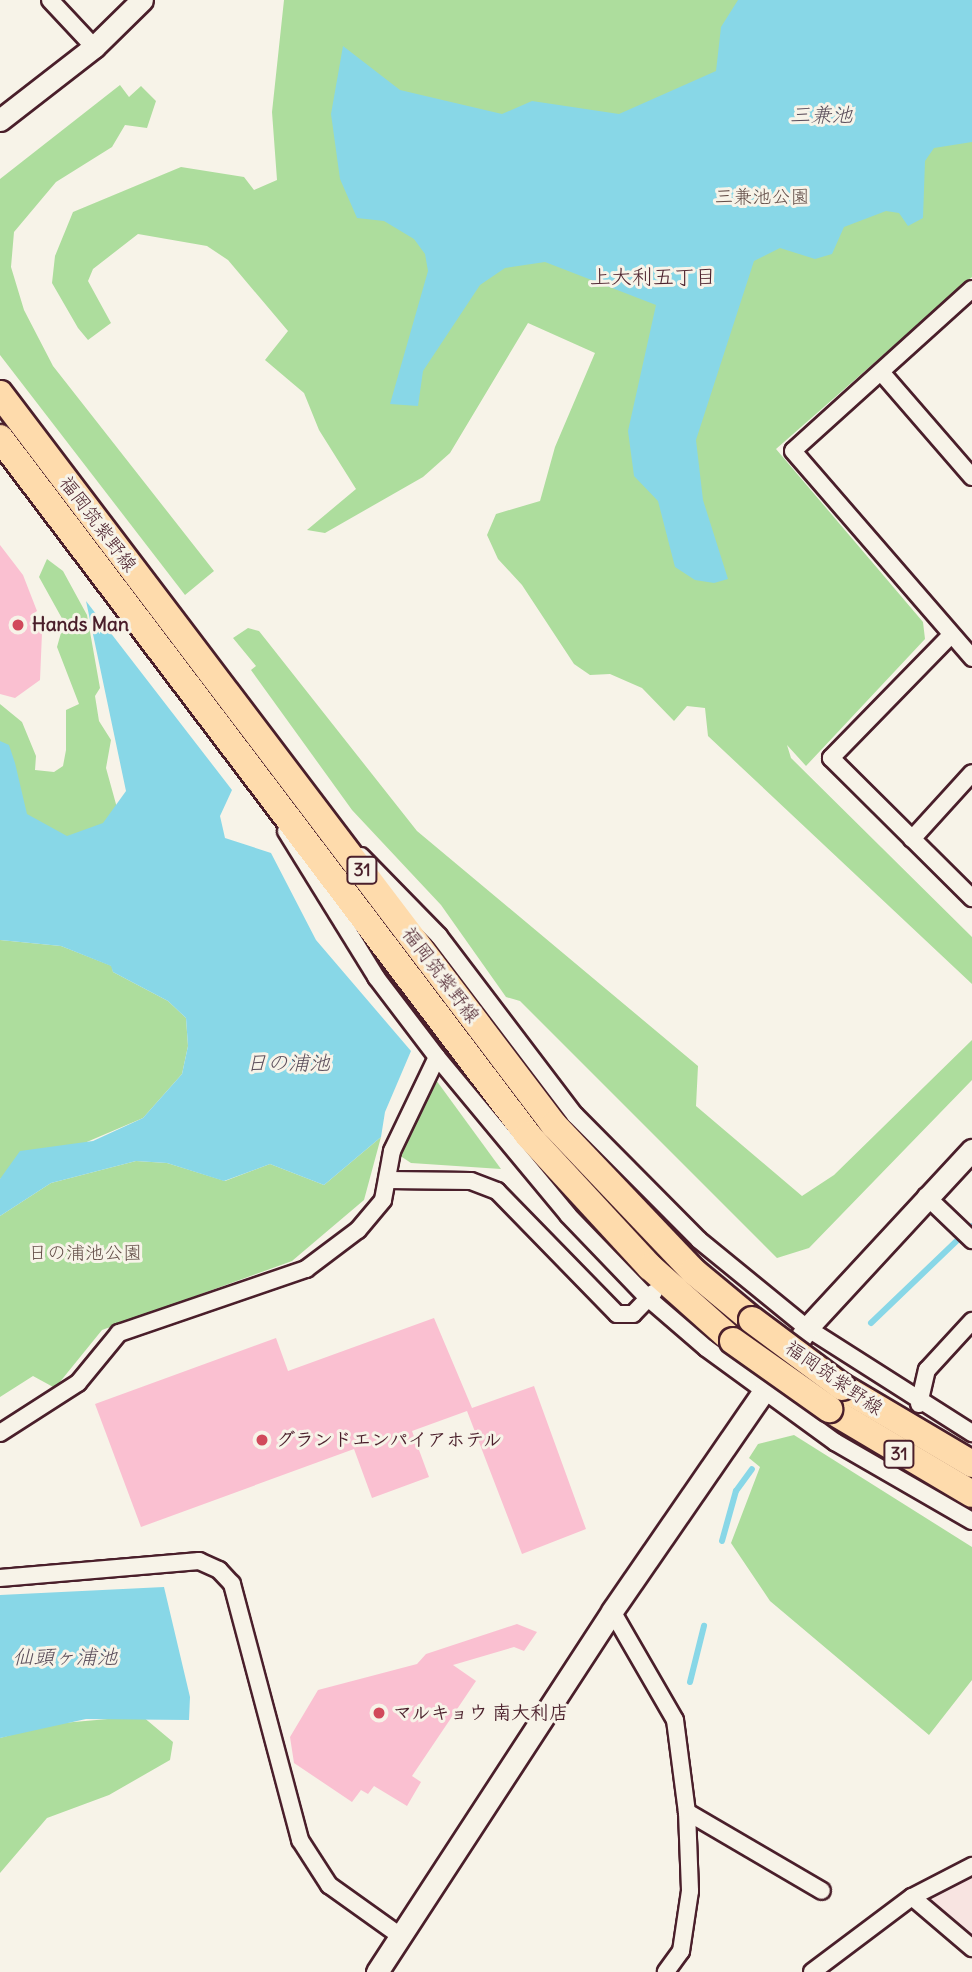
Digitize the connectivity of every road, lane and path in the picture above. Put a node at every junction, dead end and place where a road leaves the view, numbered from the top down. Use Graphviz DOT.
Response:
graph roads {
  1 [pos="50,0"];
  2 [pos="142,0"];
  3 [pos="94,47"];
  4 [pos="0,120"];
  5 [pos="970,295"];
  6 [pos="880,372"];
  7 [pos="0,394"];
  8 [pos="0,438"];
  9 [pos="972,477"];
  10 [pos="951,635"];
  11 [pos="972,658"];
  12 [pos="972,774"];
  13 [pos="266,791"];
  14 [pos="333,831"];
  15 [pos="912,839"];
  16 [pos="972,898"];
  17 [pos="437,1057"];
  18 [pos="972,1150"];
  19 [pos="388,1180"];
  20 [pos="926,1196"];
  21 [pos="972,1240"];
  22 [pos="652,1294"];
  23 [pos="972,1321"];
  24 [pos="807,1328"];
  25 [pos="762,1391"];
  26 [pos="836,1398"];
  27 [pos="919,1404"];
  28 [pos="0,1433"];
  29 [pos="972,1433"];
  30 [pos="972,1464"];
  31 [pos="972,1494"];
  32 [pos="972,1521"];
  33 [pos="0,1578"];
  34 [pos="612,1611"];
  35 [pos="687,1812"];
  36 [pos="972,1866"];
  37 [pos="822,1891"];
  38 [pos="912,1897"];
  39 [pos="400,1935"];
  40 [pos="972,1948"];
  41 [pos="377,1972"];
  42 [pos="666,1972"];
  43 [pos="812,1972"];
  1 -- 3 [label="street"];
  2 -- 3 [label="street"];
  3 -- 4 [label="street"];
  5 -- 6 [label="street"];
  6 -- 9 [label="street"];
  6 -- 10 [label="street"];
  7 -- 14 [label="main road, 福岡筑紫野線 / 31"];
  8 -- 13 [label="main road, 福岡筑紫野線 / 31"];
  10 -- 11 [label="street"];
  10 -- 15 [label="street"];
  12 -- 15 [label="street"];
  13 -- 17 [label="street"];
  13 -- 26 [label="main road, 福岡筑紫野線 / 31, bridge"];
  14 -- 24 [label="street"];
  14 -- 26 [label="main road, 福岡筑紫野線 / 31, bridge"];
  15 -- 16 [label="street"];
  17 -- 19 [label="street"];
  17 -- 22 [label="street"];
  18 -- 20 [label="street"];
  19 -- 22 [label="street"];
  19 -- 28 [label="street"];
  20 -- 21 [label="street"];
  20 -- 24 [label="street"];
  22 -- 25 [label="street"];
  23 -- 27 [label="street"];
  24 -- 25 [label="street"];
  24 -- 27 [label="street"];
  25 -- 32 [label="street"];
  25 -- 34 [label="street"];
  26 -- 30 [label="main road, 福岡筑紫野線 / 31"];
  26 -- 31 [label="main road, 福岡筑紫野線 / 31"];
  27 -- 29 [label="street"];
  33 -- 39 [label="street"];
  34 -- 35 [label="street"];
  34 -- 39 [label="street"];
  35 -- 37 [label="street"];
  35 -- 42 [label="street"];
  36 -- 38 [label="street"];
  38 -- 40 [label="street"];
  38 -- 43 [label="street"];
  39 -- 41 [label="street"];
}
